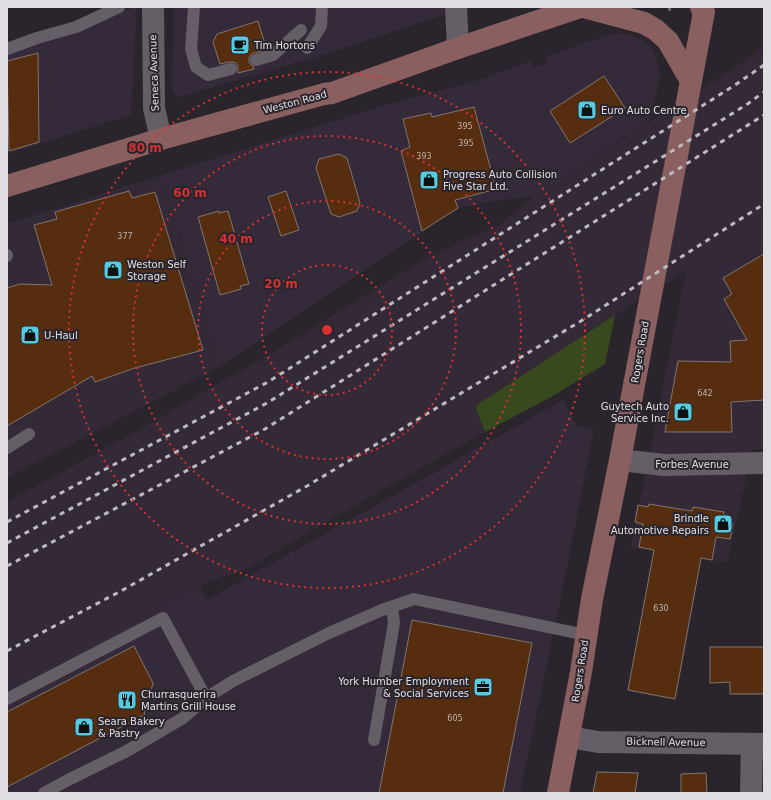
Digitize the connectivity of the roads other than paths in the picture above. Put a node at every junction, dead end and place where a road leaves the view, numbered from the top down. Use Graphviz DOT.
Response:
graph roads {
  1 [pos="119,7"];
  2 [pos="153,7"];
  3 [pos="194,7"];
  4 [pos="322,7"];
  5 [pos="456,7"];
  6 [pos="580,7"];
  7 [pos="584,7"];
  8 [pos="701,7"];
  9 [pos="552,12"];
  10 [pos="301,30"];
  11 [pos="307,48"];
  12 [pos="458,48"];
  13 [pos="7,49"];
  14 [pos="256,60"];
  15 [pos="231,69"];
  16 [pos="689,90"];
  17 [pos="161,139"];
  18 [pos="7,186"];
  19 [pos="29,434"];
  20 [pos="7,448"];
  21 [pos="620,460"];
  22 [pos="764,464"];
  23 [pos="392,607"];
  24 [pos="586,635"];
  25 [pos="206,698"];
  26 [pos="7,699"];
  27 [pos="569,737"];
  28 [pos="374,740"];
  29 [pos="758,744"];
  30 [pos="44,793"];
  31 [pos="558,793"];
  32 [pos="751,793"];
  1 -- 13 [label="lane"];
  2 -- 17 [label="street, Seneca Avenue"];
  3 -- 15 [label="lane"];
  4 -- 11 [label="lane"];
  5 -- 12 [label="street"];
  6 -- 9 [label="main road, Weston Road"];
  7 -- 16 [label="main road"];
  8 -- 16 [label="main road, Rogers Road"];
  9 -- 12 [label="main road, Weston Road"];
  10 -- 14 [label="lane"];
  12 -- 17 [label="main road, Weston Road"];
  16 -- 21 [label="main road, Rogers Road"];
  17 -- 18 [label="main road, Weston Road"];
  19 -- 20 [label="lane"];
  21 -- 22 [label="street, Forbes Avenue"];
  21 -- 24 [label="main road, Rogers Road"];
  23 -- 24 [label="lane"];
  23 -- 25 [label="lane"];
  23 -- 28 [label="lane"];
  24 -- 27 [label="main road, Rogers Road"];
  25 -- 26 [label="lane"];
  25 -- 30 [label="lane"];
  27 -- 29 [label="street, Bicknell Avenue"];
  27 -- 31 [label="main road, Rogers Road"];
  29 -- 32 [label="street"];
}
